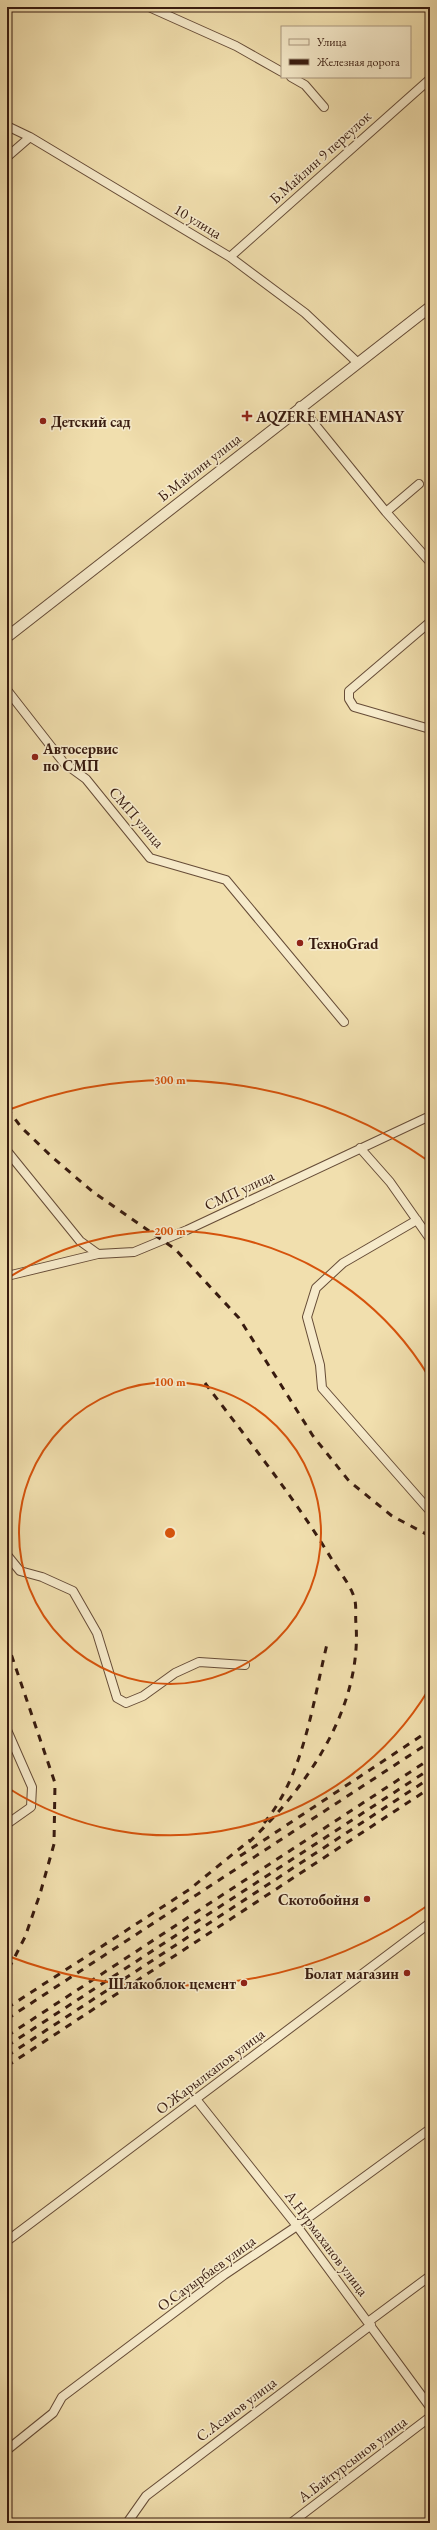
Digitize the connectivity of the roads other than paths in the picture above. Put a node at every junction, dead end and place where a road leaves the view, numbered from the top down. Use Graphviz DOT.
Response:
graph roads {
  1 [pos="149,7"];
  2 [pos="281,71"];
  3 [pos="293,78"];
  4 [pos="430,79"];
  5 [pos="324,107"];
  6 [pos="7,126"];
  7 [pos="30,137"];
  8 [pos="7,157"];
  9 [pos="230,257"];
  10 [pos="430,307"];
  11 [pos="358,363"];
  12 [pos="300,406"];
  13 [pos="419,484"];
  14 [pos="386,512"];
  15 [pos="430,562"];
  16 [pos="430,622"];
  17 [pos="7,637"];
  18 [pos="7,690"];
  19 [pos="430,729"];
  20 [pos="344,1022"];
  21 [pos="430,1116"];
  22 [pos="360,1148"];
  23 [pos="7,1151"];
  24 [pos="417,1220"];
  25 [pos="430,1239"];
  26 [pos="98,1254"];
  27 [pos="7,1276"];
  28 [pos="430,1511"];
  29 [pos="7,1555"];
  30 [pos="245,1665"];
  31 [pos="7,1730"];
  32 [pos="7,1824"];
  33 [pos="430,1924"];
  34 [pos="196,2100"];
  35 [pos="430,2129"];
  36 [pos="297,2226"];
  37 [pos="7,2241"];
  38 [pos="430,2276"];
  39 [pos="370,2323"];
  40 [pos="430,2407"];
  41 [pos="430,2417"];
  42 [pos="7,2450"];
  43 [pos="127,2523"];
  44 [pos="292,2523"];
  1 -- 2 [label="street"];
  3 -- 5 [label="street"];
  4 -- 9 [label="street, Б.Майлин 9 переулок"];
  6 -- 7 [label="street, 10 улица"];
  7 -- 8 [label="street"];
  7 -- 9 [label="street, 10 улица"];
  9 -- 11 [label="street, 10 улица"];
  10 -- 11 [label="street, Б.Майлин улица"];
  11 -- 12 [label="street, Б.Майлин улица"];
  12 -- 14 [label="street"];
  12 -- 17 [label="street, Б.Майлин улица"];
  13 -- 14 [label="street"];
  14 -- 15 [label="street"];
  16 -- 19 [label="street"];
  18 -- 20 [label="street, СМП улица"];
  21 -- 22 [label="street, СМП улица"];
  22 -- 24 [label="street"];
  22 -- 26 [label="street, СМП улица"];
  23 -- 26 [label="street"];
  24 -- 25 [label="street"];
  24 -- 28 [label="street"];
  26 -- 27 [label="street, СМП улица"];
  29 -- 30 [label="street"];
  31 -- 32 [label="street"];
  33 -- 34 [label="street, О.Жарылкапов улица"];
  34 -- 36 [label="street, А.Нурмаханов улица"];
  34 -- 37 [label="street, О.Жарылкапов улица"];
  35 -- 36 [label="street, О.Сауырбаев улица"];
  36 -- 39 [label="street, А.Нурмаханов улица"];
  36 -- 42 [label="street, О.Сауырбаев улица"];
  38 -- 39 [label="street, С.Асанов улица"];
  39 -- 40 [label="street, А.Нурмаханов улица"];
  39 -- 43 [label="street, С.Асанов улица"];
  41 -- 44 [label="street, А.Байтурсынов улица"];
}
